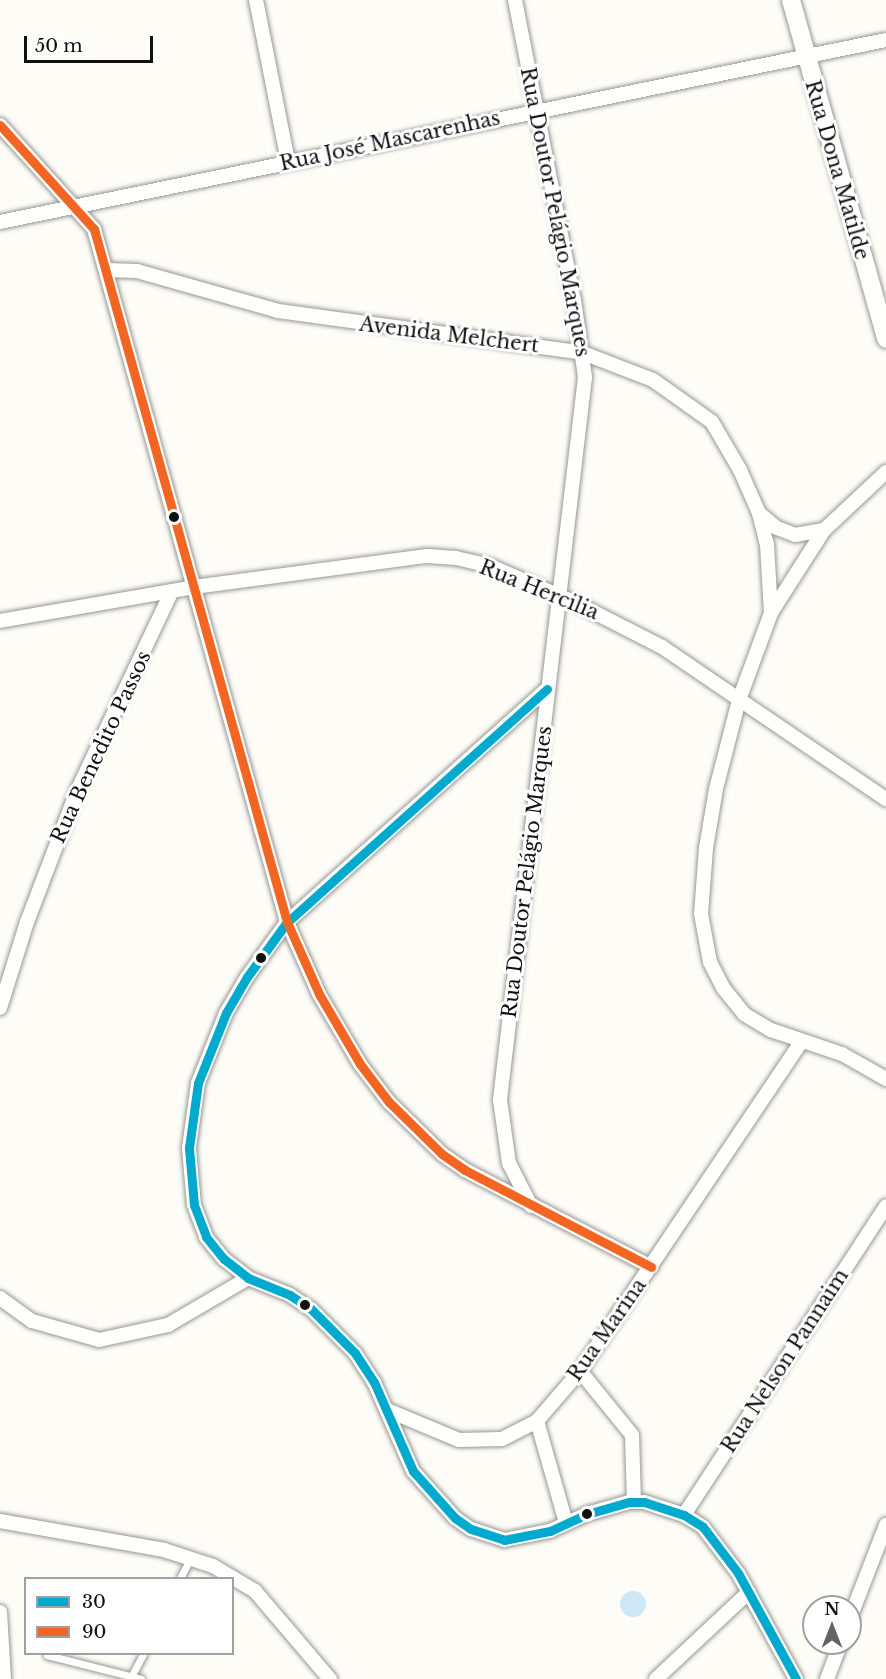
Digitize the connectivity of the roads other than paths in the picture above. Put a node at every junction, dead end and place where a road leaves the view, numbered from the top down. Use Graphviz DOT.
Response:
graph roads {
  1 [pos="256,0"];
  2 [pos="515,0"];
  3 [pos="791,0"];
  4 [pos="886,40"];
  5 [pos="804,57"];
  6 [pos="536,110"];
  7 [pos="0,125"];
  8 [pos="288,162"];
  9 [pos="77,206"];
  10 [pos="0,222"];
  11 [pos="107,270"];
  12 [pos="886,339"];
  13 [pos="584,353"];
  14 [pos="886,472"];
  15 [pos="759,513"];
  16 [pos="824,530"];
  17 [pos="194,587"];
  18 [pos="172,591"];
  19 [pos="562,597"];
  20 [pos="771,613"];
  21 [pos="0,621"];
  22 [pos="547,689"];
  23 [pos="739,700"];
  24 [pos="886,799"];
  25 [pos="287,922"];
  26 [pos="0,1008"];
  27 [pos="801,1042"];
  28 [pos="886,1079"];
  29 [pos="531,1206"];
  30 [pos="886,1206"];
  31 [pos="651,1267"];
  32 [pos="248,1278"];
  33 [pos="0,1298"];
  34 [pos="580,1371"];
  35 [pos="387,1410"];
  36 [pos="537,1421"];
  37 [pos="634,1502"];
  38 [pos="684,1515"];
  39 [pos="0,1521"];
  40 [pos="566,1523"];
  41 [pos="886,1525"];
  42 [pos="191,1557"];
  43 [pos="181,1577"];
  44 [pos="749,1592"];
  45 [pos="859,1595"];
  46 [pos="0,1612"];
  47 [pos="47,1655"];
  48 [pos="142,1655"];
  49 [pos="836,1655"];
  50 [pos="132,1675"];
  51 [pos="4,1679"];
  52 [pos="141,1679"];
  53 [pos="330,1679"];
  54 [pos="656,1679"];
  55 [pos="796,1679"];
  56 [pos="827,1679"];
  1 -- 8 [label="street"];
  2 -- 6 [label="street, Rua Doutor Pelágio Marques"];
  3 -- 5 [label="street, Rua Dona Matilde"];
  4 -- 5 [label="street, Rua José Mascarenhas"];
  5 -- 6 [label="street, Rua José Mascarenhas"];
  5 -- 12 [label="street, Rua Dona Matilde"];
  6 -- 8 [label="street, Rua José Mascarenhas"];
  6 -- 13 [label="street, Rua Doutor Pelágio Marques"];
  7 -- 9 [label="street"];
  8 -- 9 [label="street, Rua José Mascarenhas"];
  9 -- 10 [label="street, Rua José Mascarenhas"];
  9 -- 11 [label="street"];
  11 -- 13 [label="street, Avenida Melchert"];
  11 -- 17 [label="street"];
  13 -- 15 [label="street, Avenida Melchert"];
  13 -- 19 [label="street, Rua Doutor Pelágio Marques"];
  14 -- 16 [label="street"];
  15 -- 16 [label="street"];
  15 -- 20 [label="street, Avenida Melchert"];
  16 -- 20 [label="street"];
  17 -- 18 [label="street, Rua Hercilia"];
  17 -- 19 [label="street, Rua Hercilia"];
  17 -- 25 [label="street"];
  18 -- 21 [label="street, Rua Hercilia"];
  18 -- 26 [label="street, Rua Benedito Passos"];
  19 -- 22 [label="street, Rua Doutor Pelágio Marques"];
  19 -- 23 [label="street, Rua Hercilia"];
  20 -- 23 [label="street"];
  22 -- 25 [label="street"];
  22 -- 29 [label="street, Rua Doutor Pelágio Marques"];
  23 -- 24 [label="street, Rua Hercilia"];
  23 -- 27 [label="street"];
  25 -- 29 [label="street"];
  25 -- 32 [label="street"];
  27 -- 28 [label="street"];
  27 -- 31 [label="street, Rua Marina"];
  29 -- 31 [label="street"];
  30 -- 38 [label="street, Rua Nelson Pannaim"];
  31 -- 34 [label="street, Rua Marina"];
  32 -- 33 [label="street"];
  32 -- 35 [label="street"];
  34 -- 36 [label="street, Rua Marina"];
  34 -- 37 [label="street"];
  35 -- 36 [label="street, Rua Marina"];
  35 -- 40 [label="street"];
  36 -- 40 [label="street"];
  37 -- 38 [label="street"];
  37 -- 40 [label="street"];
  38 -- 44 [label="street"];
  39 -- 42 [label="street"];
  41 -- 45 [label="street"];
  42 -- 43 [label="lane"];
  42 -- 53 [label="street"];
  44 -- 54 [label="street"];
  44 -- 55 [label="street"];
  46 -- 51 [label="street"];
  47 -- 50 [label="lane"];
  48 -- 50 [label="lane"];
  49 -- 56 [label="street"];
  50 -- 52 [label="lane"];
}
